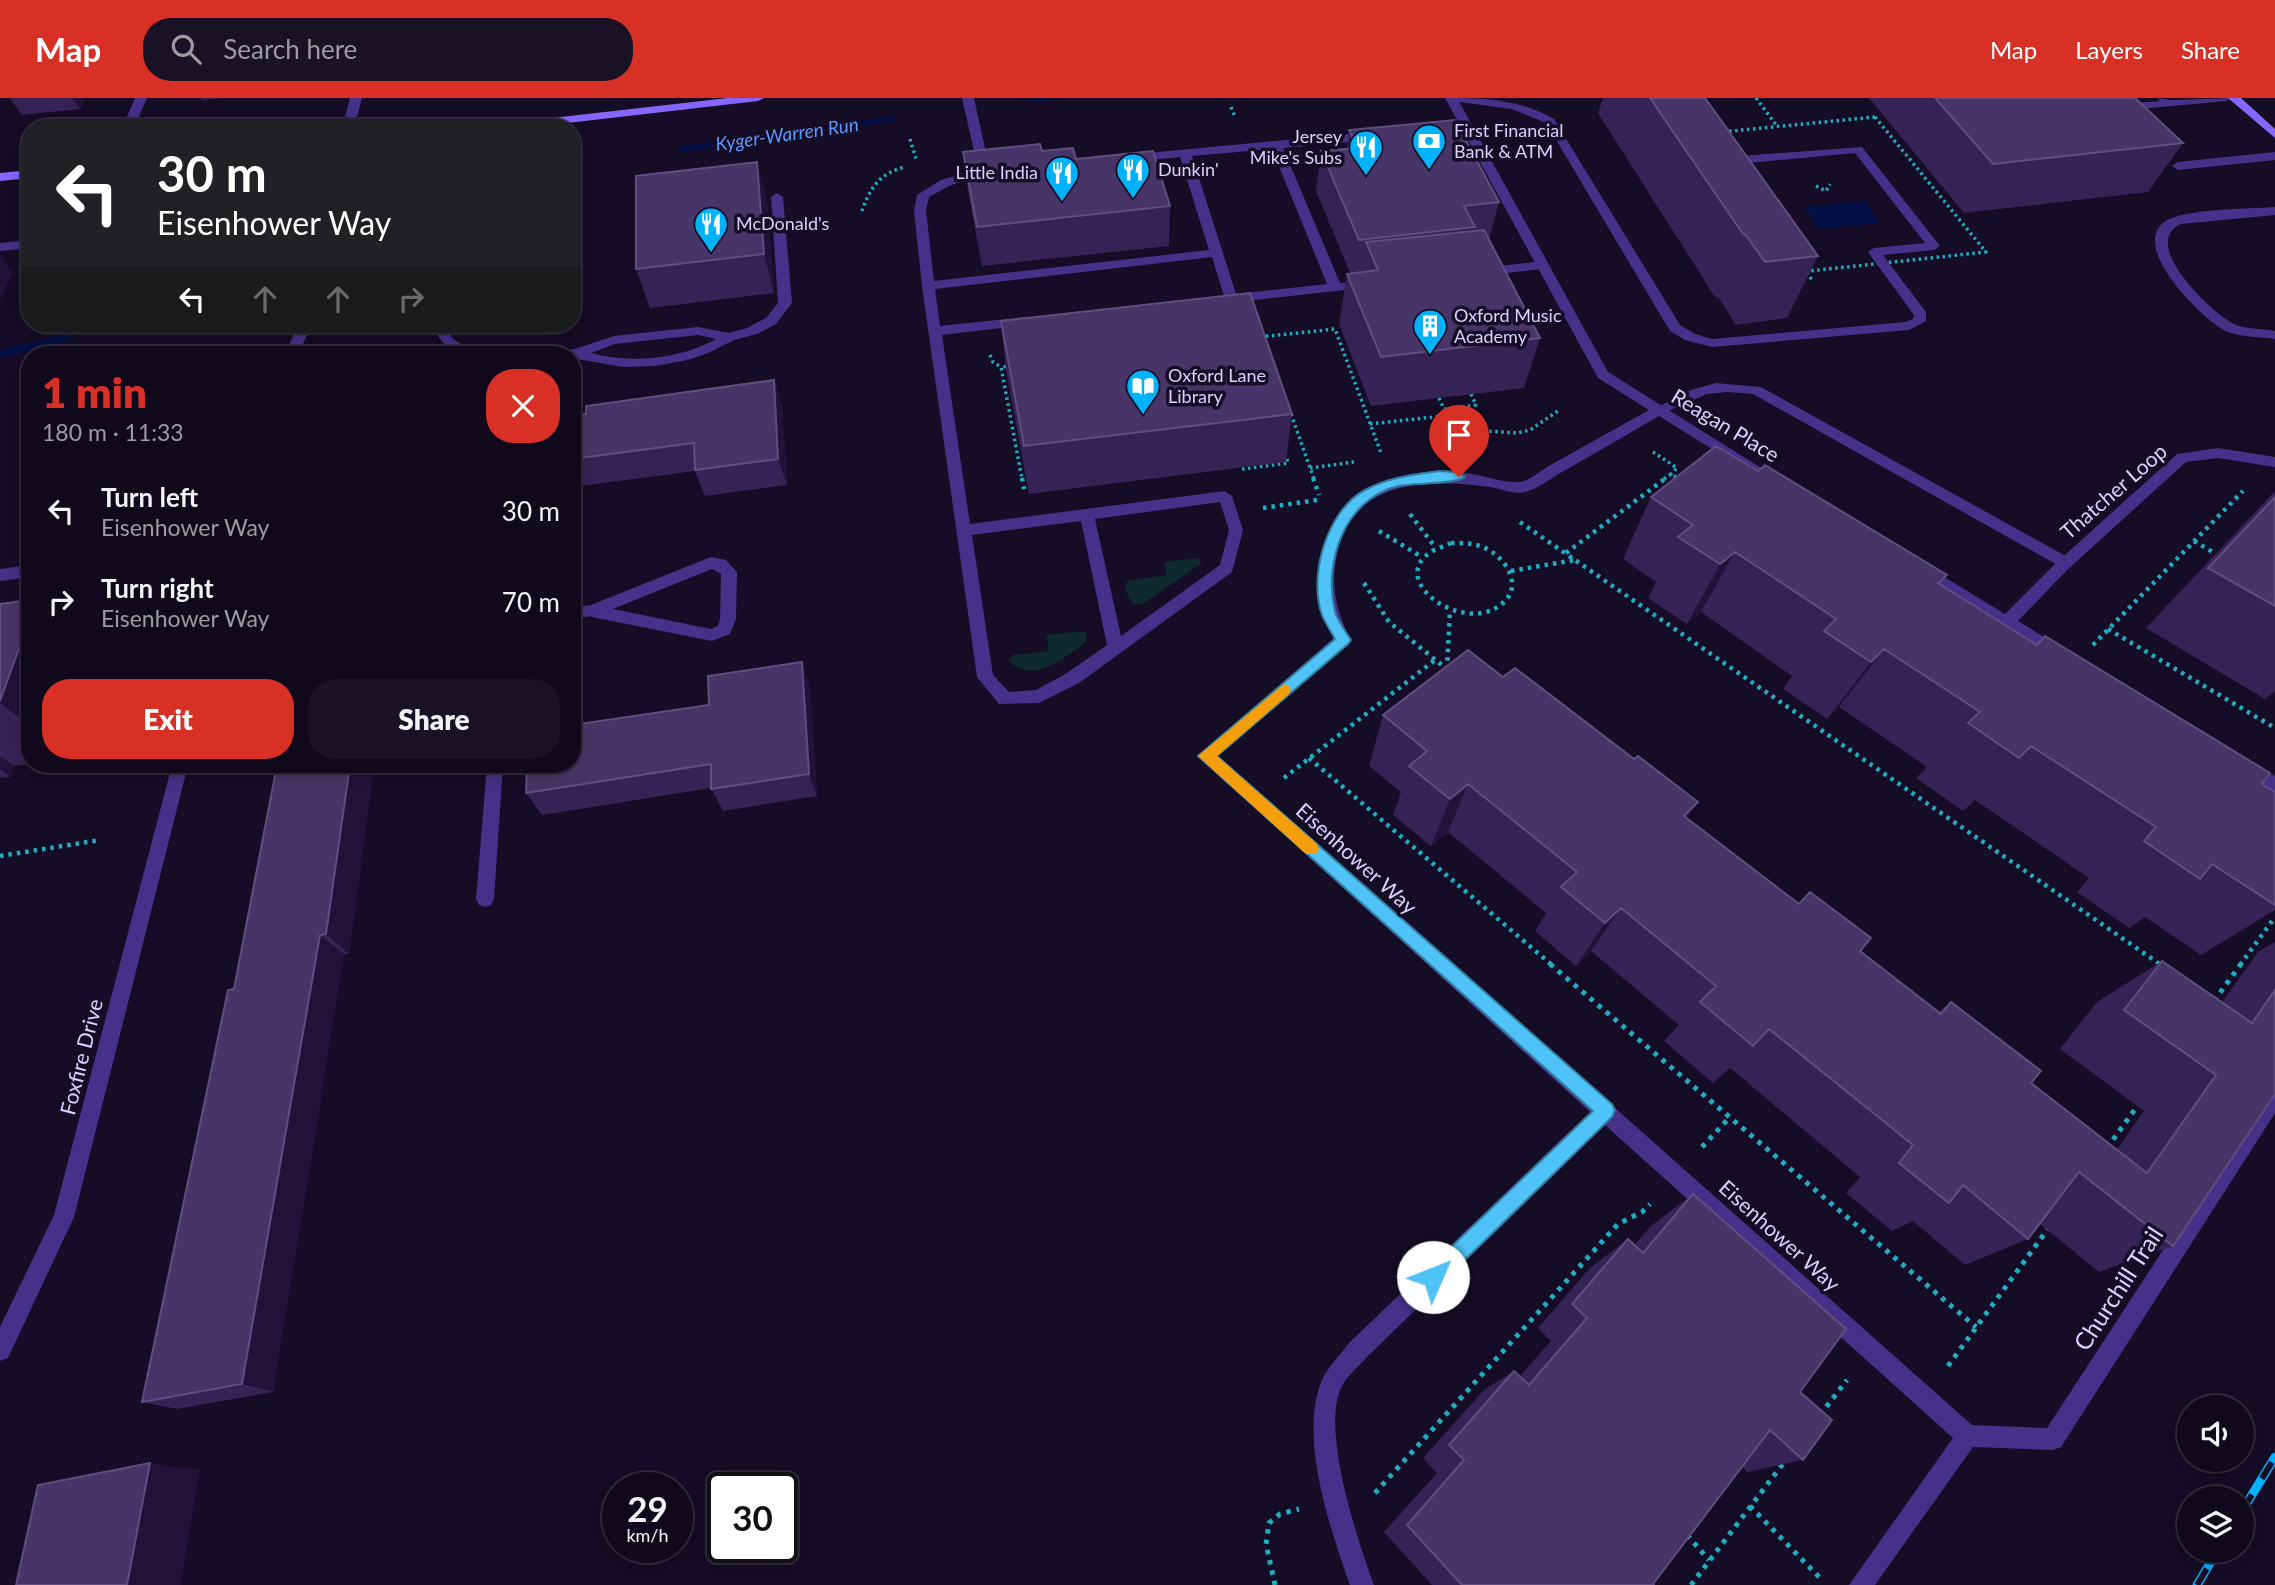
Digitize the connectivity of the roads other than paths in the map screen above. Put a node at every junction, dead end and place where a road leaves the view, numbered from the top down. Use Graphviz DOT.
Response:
graph roads {
  1 [pos="141,98"];
  2 [pos="356,98"];
  3 [pos="758,98"];
  4 [pos="968,98"];
  5 [pos="1451,98"];
  6 [pos="2086,98"];
  7 [pos="2226,98"];
  8 [pos="2234,98"];
  9 [pos="2166,101"];
  10 [pos="132,119"];
  11 [pos="352,119"];
  12 [pos="571,119"];
  13 [pos="1382,135"];
  14 [pos="2275,135"];
  15 [pos="1276,145"];
  16 [pos="1185,153"];
  17 [pos="2275,156"];
  18 [pos="1116,159"];
  19 [pos="1718,162"];
  20 [pos="2178,166"];
  21 [pos="21,175"];
  22 [pos="0,177"];
  23 [pos="777,198"];
  24 [pos="2275,211"];
  25 [pos="21,245"];
  26 [pos="0,247"];
  27 [pos="1216,253"];
  28 [pos="1543,265"];
  29 [pos="1465,273"];
  30 [pos="1387,282"];
  31 [pos="928,286"];
  32 [pos="1335,287"];
  33 [pos="1046,319"];
  34 [pos="935,331"];
  35 [pos="443,333"];
  36 [pos="2275,335"];
  37 [pos="729,337"];
  38 [pos="455,346"];
  39 [pos="581,351"];
  40 [pos="581,354"];
  41 [pos="1659,411"];
  42 [pos="2275,462"];
  43 [pos="1787,488"];
  44 [pos="1087,514"];
  45 [pos="962,531"];
  46 [pos="1902,559"];
  47 [pos="2066,563"];
  48 [pos="21,572"];
  49 [pos="0,575"];
  50 [pos="592,611"];
  51 [pos="581,612"];
  52 [pos="2006,622"];
  53 [pos="1115,647"];
  54 [pos="2075,664"];
  55 [pos="2237,762"];
  56 [pos="178,773"];
  57 [pos="494,773"];
  58 [pos="2275,785"];
  59 [pos="485,899"];
  60 [pos="2275,1096"];
  61 [pos="1606,1110"];
  62 [pos="0,1350"];
  63 [pos="1968,1436"];
  64 [pos="1362,1585"];
  65 [pos="1861,1585"];
  1 -- 10 [label="street"];
  2 -- 11 [label="street"];
  3 -- 12 [label="street"];
  4 -- 31 [label="street"];
  5 -- 19 [label="street"];
  5 -- 28 [label="street, Reagan Place"];
  6 -- 9 [label="street"];
  7 -- 9 [label="street"];
  8 -- 14 [label="street"];
  13 -- 15 [label="street"];
  15 -- 16 [label="street"];
  15 -- 32 [label="street"];
  16 -- 18 [label="street"];
  16 -- 27 [label="street"];
  17 -- 20 [label="street"];
  21 -- 22 [label="street"];
  23 -- 37 [label="street"];
  24 -- 36 [label="street"];
  25 -- 26 [label="street"];
  27 -- 31 [label="street"];
  27 -- 32 [label="street"];
  28 -- 29 [label="street"];
  28 -- 41 [label="street, Reagan Place"];
  30 -- 32 [label="street"];
  31 -- 34 [label="street"];
  33 -- 34 [label="street"];
  34 -- 45 [label="street"];
  35 -- 38 [label="street"];
  37 -- 39 [label="street"];
  37 -- 40 [label="street"];
  41 -- 43 [label="street, Reagan Place"];
  41 -- 47 [label="street"];
  41 -- 61 [label="street, Eisenhower Way"];
  42 -- 47 [label="street, Thatcher Loop"];
  44 -- 45 [label="street"];
  44 -- 53 [label="street"];
  44 -- 53 [label="street"];
  45 -- 53 [label="street"];
  46 -- 52 [label="street"];
  47 -- 52 [label="street, Thatcher Loop"];
  48 -- 49 [label="street"];
  50 -- 50 [label="street"];
  50 -- 51 [label="street"];
  52 -- 54 [label="street"];
  55 -- 58 [label="street"];
  56 -- 62 [label="street, Foxfire Drive"];
  57 -- 59 [label="street"];
  60 -- 63 [label="street, Churchill Trail"];
  61 -- 63 [label="street, Eisenhower Way"];
  61 -- 64 [label="street"];
  63 -- 65 [label="street"];
}
